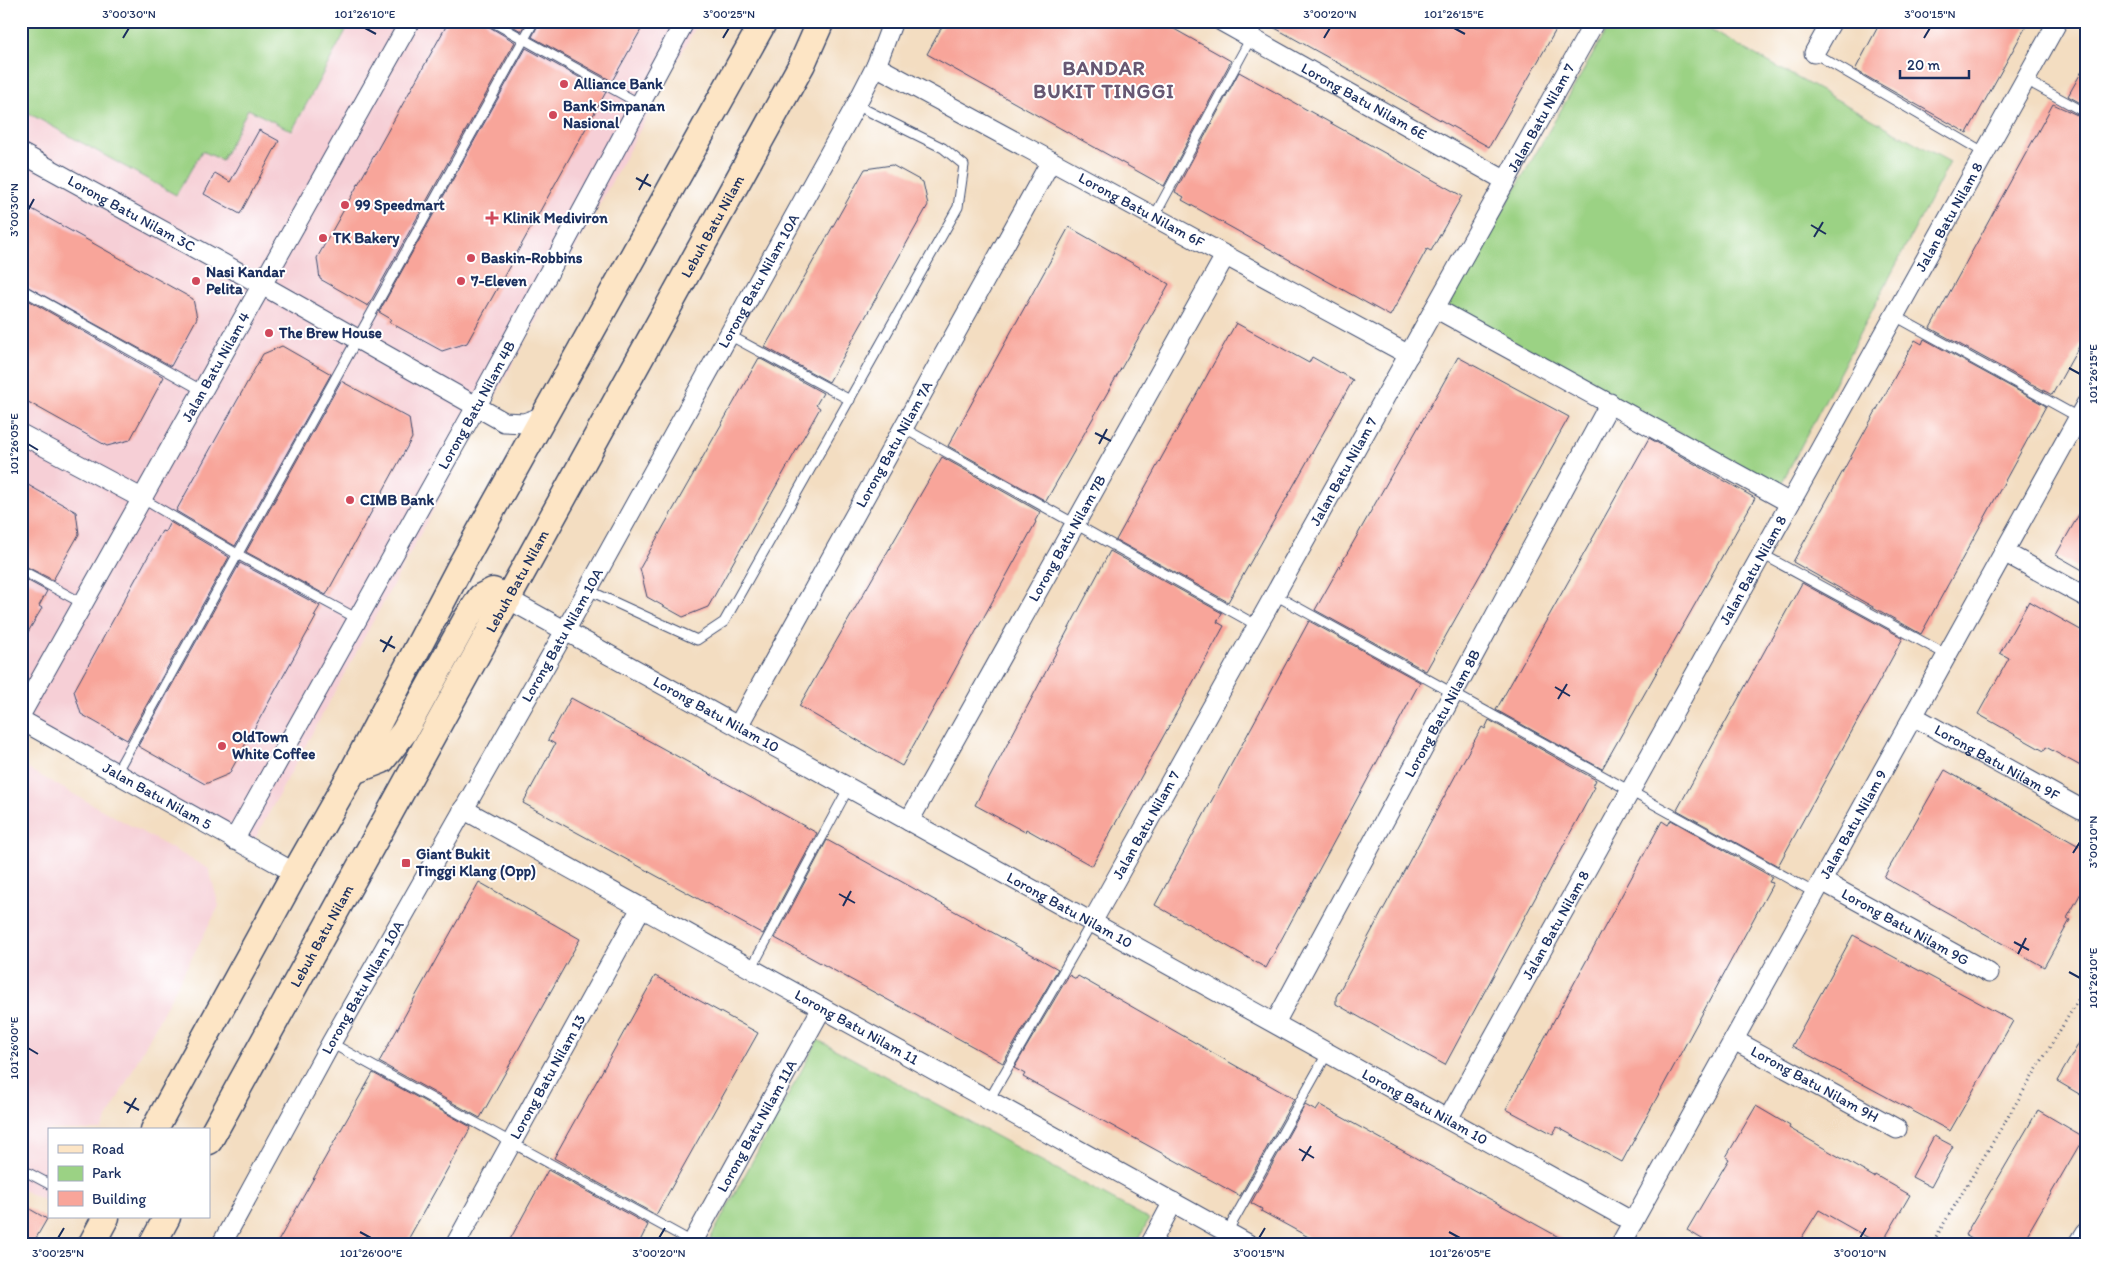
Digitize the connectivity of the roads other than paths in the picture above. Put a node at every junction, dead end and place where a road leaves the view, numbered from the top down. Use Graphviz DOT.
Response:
graph roads {
  1 [pos="410,21"];
  2 [pos="491,21"];
  3 [pos="534,21"];
  4 [pos="685,21"];
  5 [pos="764,21"];
  6 [pos="821,21"];
  7 [pos="893,21"];
  8 [pos="1221,21"];
  9 [pos="1260,21"];
  10 [pos="1594,21"];
  11 [pos="1832,21"];
  12 [pos="2058,21"];
  13 [pos="1251,38"];
  14 [pos="525,40"];
  15 [pos="1814,53"];
  16 [pos="876,66"];
  17 [pos="2026,80"];
  18 [pos="640,104"];
  19 [pos="856,105"];
  20 [pos="2086,114"];
  21 [pos="21,153"];
  22 [pos="1985,153"];
  23 [pos="1051,161"];
  24 [pos="1506,181"];
  25 [pos="1154,217"];
  26 [pos="1225,256"];
  27 [pos="262,285"];
  28 [pos="21,289"];
  29 [pos="1435,308"];
  30 [pos="1895,316"];
  31 [pos="728,335"];
  32 [pos="358,339"];
  33 [pos="1409,355"];
  34 [pos="203,392"];
  35 [pos="850,400"];
  36 [pos="1610,404"];
  37 [pos="476,407"];
  38 [pos="2082,410"];
  39 [pos="546,415"];
  40 [pos="903,428"];
  41 [pos="21,434"];
  42 [pos="143,499"];
  43 [pos="1790,503"];
  44 [pos="1075,524"];
  45 [pos="2004,552"];
  46 [pos="236,554"];
  47 [pos="1762,554"];
  48 [pos="21,570"];
  49 [pos="588,590"];
  50 [pos="1275,595"];
  51 [pos="2086,597"];
  52 [pos="508,599"];
  53 [pos="82,603"];
  54 [pos="358,619"];
  55 [pos="1258,626"];
  56 [pos="566,631"];
  57 [pos="1947,655"];
  58 [pos="1453,694"];
  59 [pos="21,714"];
  60 [pos="1913,716"];
  61 [pos="21,720"];
  62 [pos="738,726"];
  63 [pos="353,770"];
  64 [pos="116,773"];
  65 [pos="849,787"];
  66 [pos="1630,791"];
  67 [pos="2081,808"];
  68 [pos="463,809"];
  69 [pos="909,820"];
  70 [pos="234,840"];
  71 [pos="295,873"];
  72 [pos="1818,887"];
  73 [pos="641,908"];
  74 [pos="1092,922"];
  75 [pos="751,969"];
  76 [pos="1990,973"];
  77 [pos="822,1008"];
  78 [pos="1274,1023"];
  79 [pos="1734,1040"];
  80 [pos="331,1043"];
  81 [pos="1328,1052"];
  82 [pos="989,1100"];
  83 [pos="1448,1119"];
  84 [pos="155,1128"];
  85 [pos="1897,1129"];
  86 [pos="210,1139"];
  87 [pos="512,1142"];
  88 [pos="21,1169"];
  89 [pos="48,1183"];
  90 [pos="1173,1202"];
  91 [pos="105,1218"];
  92 [pos="166,1218"];
  93 [pos="1633,1222"];
  94 [pos="1227,1232"];
  95 [pos="2086,1232"];
  96 [pos="694,1244"];
  97 [pos="91,1245"];
  98 [pos="152,1245"];
  99 [pos="221,1245"];
  100 [pos="455,1245"];
  101 [pos="1150,1245"];
  102 [pos="1250,1245"];
  103 [pos="1620,1245"];
  104 [pos="2078,1245"];
  1 -- 27 [label="street, Jalan Batu Nilam 4"];
  2 -- 14 [label="lane"];
  3 -- 14 [label="lane"];
  4 -- 18 [label="street, Lorong Batu Nilam 4B"];
  5 -- 39 [label="main road"];
  6 -- 52 [label="main road, Lebuh Batu Nilam"];
  7 -- 16 [label="street, Lorong Batu Nilam 10A"];
  8 -- 13 [label="street, Lorong Batu Nilam 6E"];
  9 -- 13 [label="lane"];
  10 -- 24 [label="street, Jalan Batu Nilam 7"];
  11 -- 15 [label="street"];
  12 -- 17 [label="street, Jalan Batu Nilam 8"];
  13 -- 24 [label="street, Lorong Batu Nilam 6E"];
  13 -- 25 [label="lane"];
  14 -- 18 [label="lane"];
  14 -- 32 [label="lane"];
  15 -- 22 [label="lane"];
  16 -- 19 [label="street, Lorong Batu Nilam 10A"];
  16 -- 23 [label="street, Lorong Batu Nilam 6F"];
  17 -- 20 [label="lane"];
  17 -- 22 [label="street, Jalan Batu Nilam 8"];
  18 -- 37 [label="street, Lorong Batu Nilam 4B"];
  19 -- 31 [label="street, Lorong Batu Nilam 10A"];
  19 -- 35 [label="lane"];
  21 -- 27 [label="street, Lorong Batu Nilam 3C"];
  22 -- 30 [label="street, Jalan Batu Nilam 8"];
  23 -- 25 [label="street, Lorong Batu Nilam 6F"];
  23 -- 40 [label="street, Lorong Batu Nilam 7A"];
  24 -- 29 [label="street, Jalan Batu Nilam 7"];
  25 -- 26 [label="street, Lorong Batu Nilam 6F"];
  26 -- 33 [label="street, Lorong Batu Nilam 6F"];
  26 -- 44 [label="street, Lorong Batu Nilam 7B"];
  27 -- 32 [label="street, Lorong Batu Nilam 3C"];
  27 -- 34 [label="street, Jalan Batu Nilam 4"];
  28 -- 34 [label="lane"];
  29 -- 33 [label="street, Jalan Batu Nilam 7"];
  29 -- 36 [label="street"];
  30 -- 38 [label="lane"];
  30 -- 43 [label="street, Jalan Batu Nilam 8"];
  31 -- 35 [label="lane"];
  31 -- 49 [label="street, Lorong Batu Nilam 10A"];
  32 -- 37 [label="street, Lorong Batu Nilam 3C"];
  32 -- 46 [label="lane"];
  33 -- 50 [label="street, Jalan Batu Nilam 7"];
  34 -- 42 [label="street, Jalan Batu Nilam 4"];
  35 -- 49 [label="lane"];
  36 -- 43 [label="street"];
  36 -- 58 [label="street, Lorong Batu Nilam 8B"];
  37 -- 39 [label="street, Lorong Batu Nilam 3C"];
  37 -- 54 [label="street, Lorong Batu Nilam 4B"];
  38 -- 45 [label="street, Jalan Batu Nilam 9"];
  39 -- 63 [label="main road"];
  40 -- 44 [label="lane"];
  40 -- 62 [label="street, Lorong Batu Nilam 7A"];
  41 -- 42 [label="street"];
  42 -- 46 [label="lane"];
  42 -- 53 [label="street, Jalan Batu Nilam 4"];
  43 -- 47 [label="street, Jalan Batu Nilam 8"];
  44 -- 55 [label="lane"];
  44 -- 69 [label="street, Lorong Batu Nilam 7B"];
  45 -- 51 [label="street"];
  45 -- 57 [label="street, Jalan Batu Nilam 9"];
  46 -- 54 [label="lane"];
  46 -- 64 [label="lane"];
  47 -- 57 [label="lane"];
  47 -- 66 [label="street, Jalan Batu Nilam 8"];
  48 -- 53 [label="lane"];
  49 -- 56 [label="street, Lorong Batu Nilam 10A"];
  50 -- 55 [label="street, Jalan Batu Nilam 7"];
  50 -- 58 [label="lane"];
  52 -- 56 [label="street, Lorong Batu Nilam 10"];
  52 -- 63 [label="main road"];
  52 -- 86 [label="main road, Lebuh Batu Nilam"];
  53 -- 59 [label="street, Jalan Batu Nilam 4"];
  54 -- 70 [label="street, Lorong Batu Nilam 4B"];
  55 -- 74 [label="street, Jalan Batu Nilam 7"];
  56 -- 62 [label="street, Lorong Batu Nilam 10"];
  56 -- 68 [label="street, Lorong Batu Nilam 10A"];
  57 -- 60 [label="street, Jalan Batu Nilam 9"];
  58 -- 66 [label="lane"];
  58 -- 78 [label="street, Lorong Batu Nilam 8B"];
  60 -- 67 [label="street, Lorong Batu Nilam 9F"];
  60 -- 72 [label="street, Jalan Batu Nilam 9"];
  61 -- 64 [label="street, Jalan Batu Nilam 5"];
  62 -- 65 [label="street, Lorong Batu Nilam 10"];
  63 -- 71 [label="main road"];
  64 -- 70 [label="street, Jalan Batu Nilam 5"];
  65 -- 69 [label="street, Lorong Batu Nilam 10"];
  65 -- 75 [label="lane"];
  66 -- 72 [label="lane"];
  66 -- 83 [label="street, Jalan Batu Nilam 8"];
  68 -- 73 [label="street, Lorong Batu Nilam 11"];
  68 -- 80 [label="street, Lorong Batu Nilam 10A"];
  69 -- 74 [label="street, Lorong Batu Nilam 10"];
  70 -- 71 [label="street, Jalan Batu Nilam 5"];
  71 -- 84 [label="main road"];
  72 -- 76 [label="street, Lorong Batu Nilam 9G"];
  72 -- 79 [label="street, Jalan Batu Nilam 9"];
  73 -- 75 [label="street, Lorong Batu Nilam 11"];
  73 -- 87 [label="street, Lorong Batu Nilam 13"];
  74 -- 78 [label="street, Lorong Batu Nilam 10"];
  74 -- 82 [label="lane"];
  75 -- 77 [label="street, Lorong Batu Nilam 11"];
  77 -- 82 [label="street, Lorong Batu Nilam 11"];
  77 -- 96 [label="street, Lorong Batu Nilam 11A"];
  78 -- 81 [label="street, Lorong Batu Nilam 10"];
  79 -- 85 [label="street, Lorong Batu Nilam 9H"];
  79 -- 93 [label="street, Jalan Batu Nilam 9"];
  80 -- 87 [label="lane"];
  80 -- 99 [label="street, Lorong Batu Nilam 10A"];
  81 -- 83 [label="street, Lorong Batu Nilam 10"];
  81 -- 94 [label="lane"];
  82 -- 90 [label="street, Lorong Batu Nilam 11"];
  83 -- 93 [label="street, Lorong Batu Nilam 10"];
  87 -- 96 [label="lane"];
  87 -- 100 [label="street, Lorong Batu Nilam 13"];
  88 -- 89 [label="lane"];
  90 -- 94 [label="street, Lorong Batu Nilam 11"];
  90 -- 101 [label="street"];
  91 -- 97 [label="main road"];
  92 -- 98 [label="main road"];
  93 -- 103 [label="street, Jalan Batu Nilam 9"];
  94 -- 102 [label="street, Lorong Batu Nilam 11"];
  95 -- 104 [label="street"];
}
